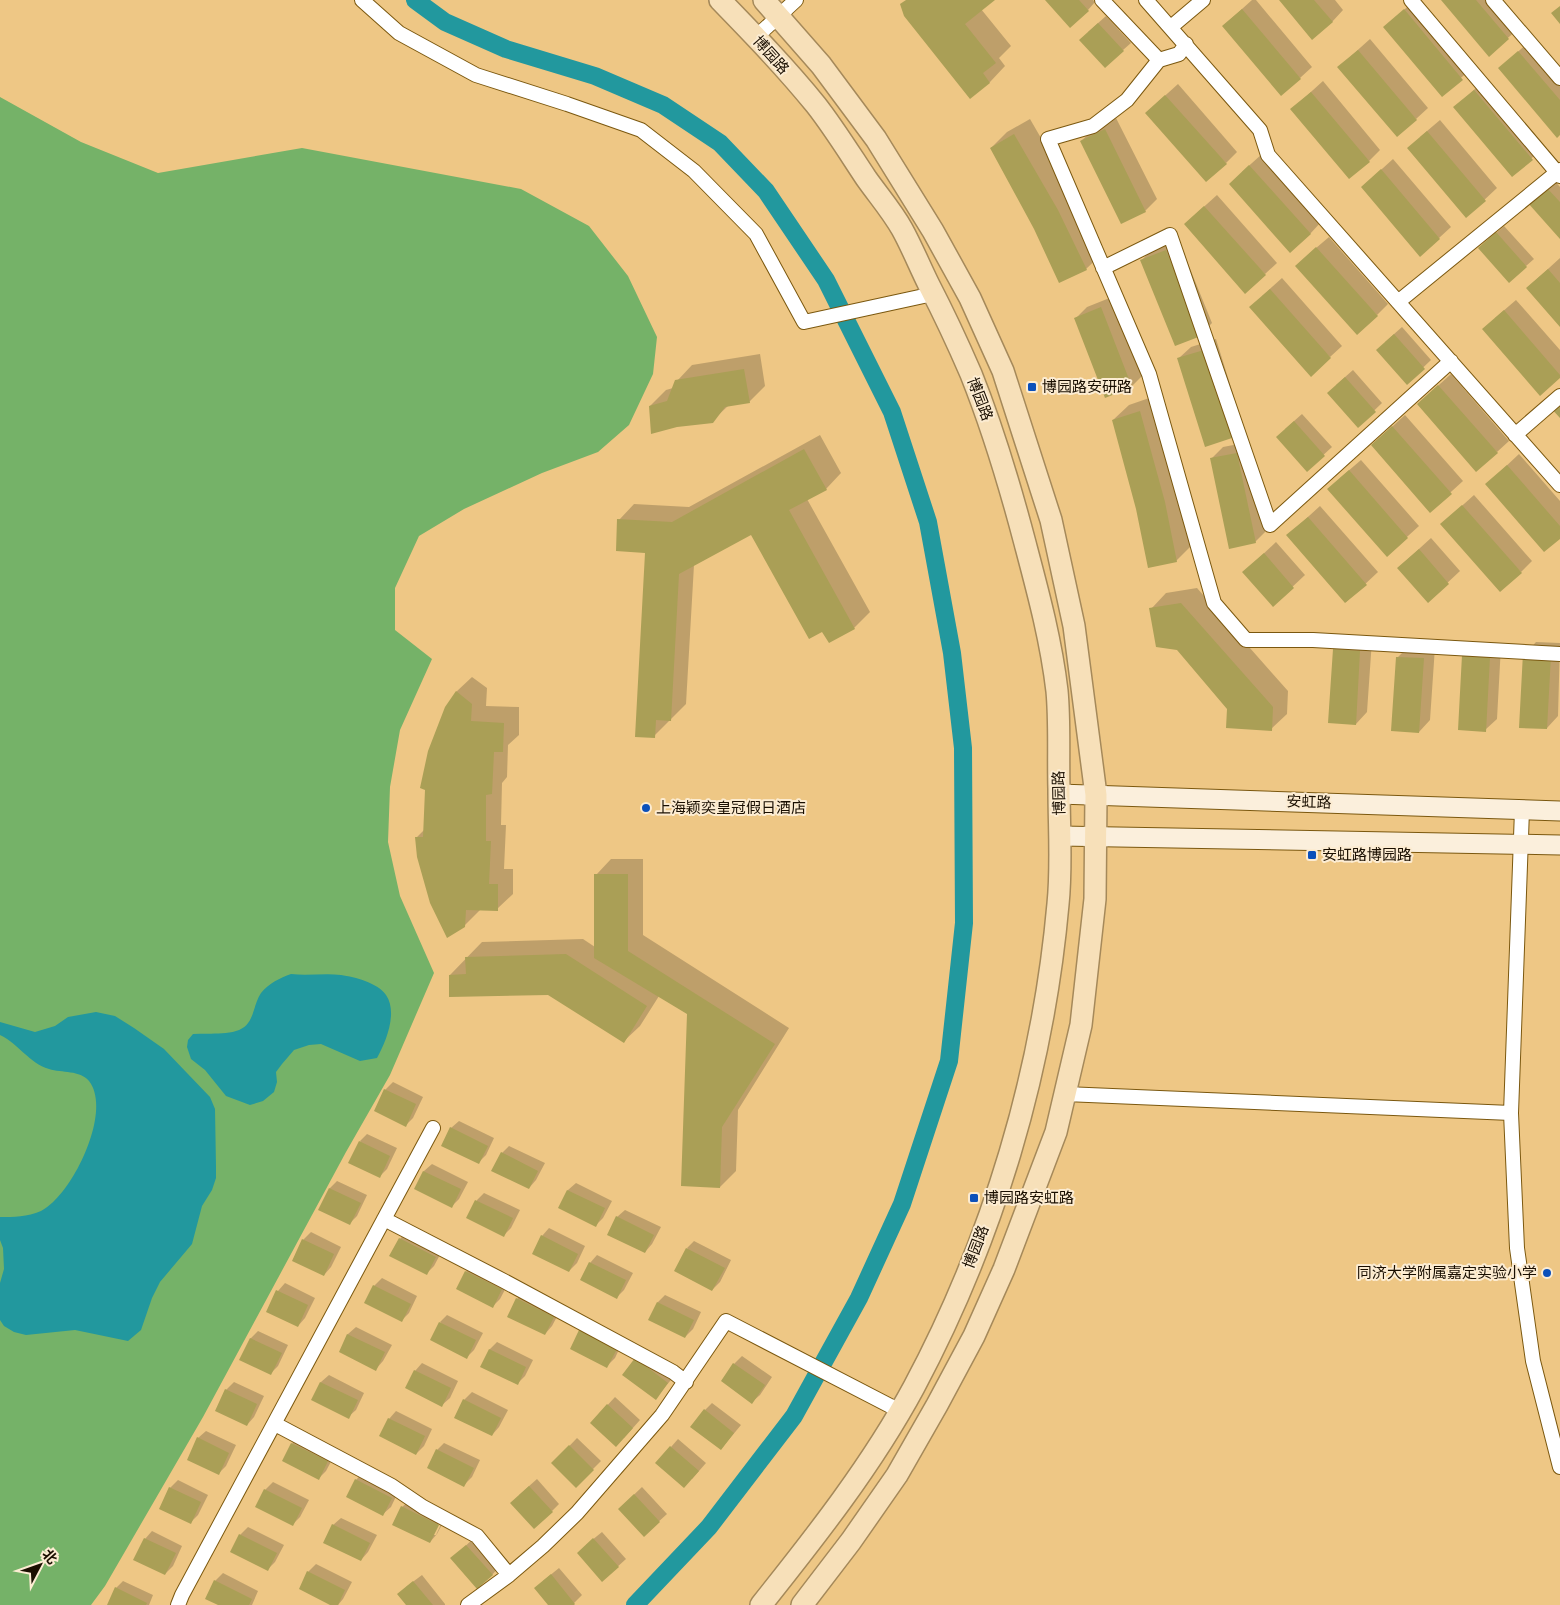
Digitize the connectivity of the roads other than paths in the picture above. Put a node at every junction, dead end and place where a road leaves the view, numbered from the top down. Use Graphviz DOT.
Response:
graph roads {
  1 [pos="362,0"];
  2 [pos="720,0"];
  3 [pos="764,0"];
  4 [pos="796,0"];
  5 [pos="1102,0"];
  6 [pos="1146,0"];
  7 [pos="1203,0"];
  8 [pos="1411,0"];
  9 [pos="1493,0"];
  10 [pos="778,16"];
  11 [pos="1171,27"];
  12 [pos="756,38"];
  13 [pos="1186,44"];
  14 [pos="1159,60"];
  15 [pos="1560,78"];
  16 [pos="1559,173"];
  17 [pos="1103,268"];
  18 [pos="934,294"];
  19 [pos="1398,302"];
  20 [pos="1451,361"];
  21 [pos="1560,396"];
  22 [pos="1515,434"];
  23 [pos="1560,485"];
  24 [pos="1560,654"];
  25 [pos="1059,794"];
  26 [pos="1096,795"];
  27 [pos="1522,810"];
  28 [pos="1560,811"];
  29 [pos="1061,836"];
  30 [pos="1096,836"];
  31 [pos="1522,845"];
  32 [pos="1560,845"];
  33 [pos="1065,1094"];
  34 [pos="1511,1113"];
  35 [pos="434,1128"];
  36 [pos="384,1219"];
  37 [pos="686,1382"];
  38 [pos="900,1411"];
  39 [pos="274,1424"];
  40 [pos="1560,1467"];
  41 [pos="509,1575"];
  42 [pos="178,1605"];
  43 [pos="468,1605"];
  44 [pos="760,1605"];
  45 [pos="802,1605"];
  1 -- 18 [label="street"];
  2 -- 12 [label="main road, 博园路"];
  3 -- 10 [label="main road, 博园路"];
  4 -- 10 [label="street"];
  5 -- 14 [label="street"];
  6 -- 11 [label="street"];
  7 -- 11 [label="street"];
  8 -- 16 [label="street"];
  9 -- 15 [label="street"];
  10 -- 12 [label="street"];
  10 -- 26 [label="main road, 博园路"];
  11 -- 13 [label="street"];
  12 -- 18 [label="main road, 博园路"];
  13 -- 14 [label="street"];
  13 -- 19 [label="street"];
  14 -- 17 [label="street"];
  16 -- 19 [label="street"];
  17 -- 20 [label="street"];
  17 -- 24 [label="street"];
  18 -- 25 [label="main road, 博园路"];
  19 -- 20 [label="street"];
  20 -- 22 [label="street"];
  21 -- 22 [label="street"];
  22 -- 23 [label="street"];
  25 -- 26 [label="main road, 安虹路"];
  25 -- 29 [label="main road, 博园路"];
  26 -- 27 [label="main road, 安虹路"];
  26 -- 30 [label="main road, 博园路"];
  27 -- 28 [label="main road, 安虹路"];
  27 -- 31 [label="street"];
  29 -- 30 [label="main road"];
  29 -- 38 [label="main road, 博园路"];
  30 -- 31 [label="main road"];
  30 -- 33 [label="main road, 博园路"];
  31 -- 32 [label="main road"];
  31 -- 34 [label="street"];
  33 -- 34 [label="street"];
  33 -- 45 [label="main road, 博园路"];
  34 -- 40 [label="street"];
  35 -- 36 [label="street"];
  36 -- 37 [label="street"];
  36 -- 39 [label="street"];
  37 -- 38 [label="street"];
  37 -- 41 [label="street"];
  38 -- 44 [label="main road, 博园路"];
  39 -- 41 [label="street"];
  39 -- 42 [label="street"];
  41 -- 43 [label="street"];
}
